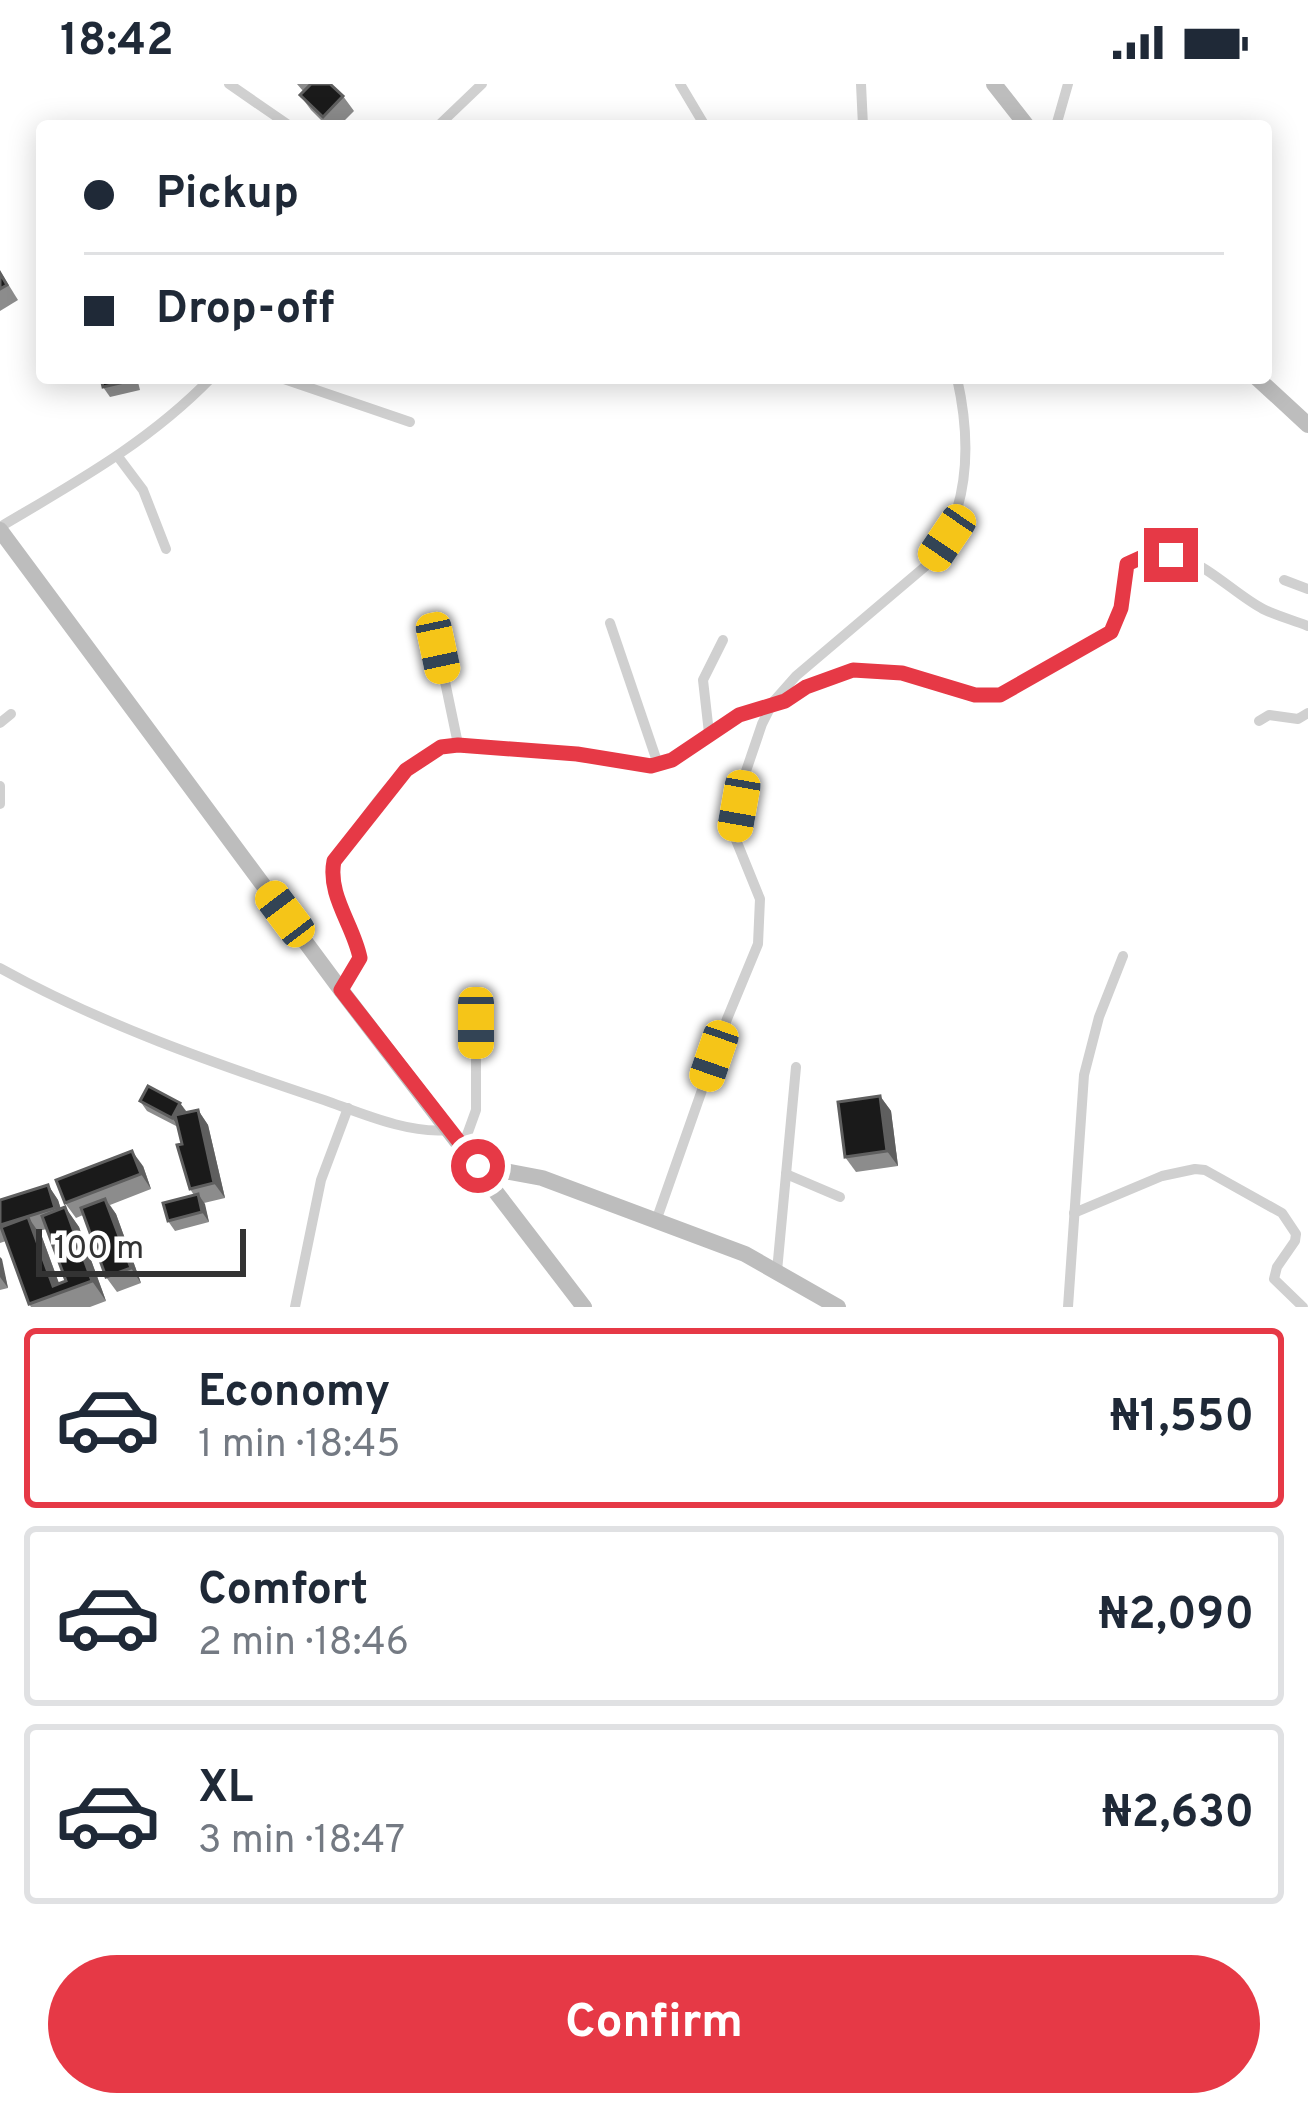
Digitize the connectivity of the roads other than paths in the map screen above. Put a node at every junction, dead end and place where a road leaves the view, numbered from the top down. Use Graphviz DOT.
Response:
graph roads {
  1 [pos="229,84"];
  2 [pos="482,84"];
  3 [pos="680,84"];
  4 [pos="861,84"];
  5 [pos="994,84"];
  6 [pos="1068,84"];
  7 [pos="281,120"];
  8 [pos="444,120"];
  9 [pos="702,120"];
  10 [pos="863,120"];
  11 [pos="1022,120"];
  12 [pos="1058,120"];
  13 [pos="205,384"];
  14 [pos="299,384"];
  15 [pos="958,384"];
  16 [pos="1264,384"];
  17 [pos="410,422"];
  18 [pos="1308,425"];
  19 [pos="119,458"];
  20 [pos="0,529"];
  21 [pos="166,549"];
  22 [pos="1284,580"];
  23 [pos="1308,589"];
  24 [pos="610,623"];
  25 [pos="1308,626"];
  26 [pos="723,640"];
  27 [pos="438,648"];
  28 [pos="773,702"];
  29 [pos="1308,713"];
  30 [pos="1259,721"];
  31 [pos="709,734"];
  32 [pos="458,745"];
  33 [pos="658,764"];
  34 [pos="0,786"];
  35 [pos="0,804"];
  36 [pos="1124,956"];
  37 [pos="0,968"];
  38 [pos="341,990"];
  39 [pos="476,1023"];
  40 [pos="796,1066"];
  41 [pos="348,1108"];
  42 [pos="457,1138"];
  43 [pos="478,1166"];
  44 [pos="786,1174"];
  45 [pos="840,1197"];
  46 [pos="1074,1213"];
  47 [pos="656,1221"];
  48 [pos="778,1271"];
  49 [pos="295,1307"];
  50 [pos="584,1307"];
  51 [pos="838,1307"];
  52 [pos="1068,1307"];
  53 [pos="1304,1307"];
  1 -- 7 [label="street"];
  2 -- 8 [label="street"];
  3 -- 9 [label="street"];
  4 -- 10 [label="street"];
  5 -- 11 [label="main road"];
  6 -- 12 [label="street"];
  13 -- 19 [label="street"];
  14 -- 17 [label="street"];
  15 -- 28 [label="street"];
  16 -- 18 [label="main road"];
  19 -- 20 [label="street"];
  19 -- 21 [label="street"];
  20 -- 38 [label="main road"];
  22 -- 23 [label="street"];
  24 -- 33 [label="street"];
  25 -- 28 [label="street"];
  26 -- 31 [label="street"];
  27 -- 32 [label="street"];
  28 -- 31 [label="street"];
  28 -- 47 [label="street"];
  29 -- 30 [label="street"];
  31 -- 33 [label="street"];
  32 -- 33 [label="street"];
  32 -- 38 [label="street"];
  34 -- 35 [label="street"];
  36 -- 46 [label="street"];
  37 -- 41 [label="street"];
  38 -- 42 [label="main road"];
  39 -- 42 [label="street"];
  40 -- 44 [label="street"];
  41 -- 42 [label="street"];
  41 -- 49 [label="street"];
  42 -- 43 [label="main road"];
  43 -- 47 [label="main road"];
  43 -- 50 [label="main road"];
  44 -- 45 [label="street"];
  44 -- 48 [label="street"];
  46 -- 52 [label="street"];
  46 -- 53 [label="street"];
  47 -- 48 [label="main road"];
  48 -- 51 [label="main road"];
}
